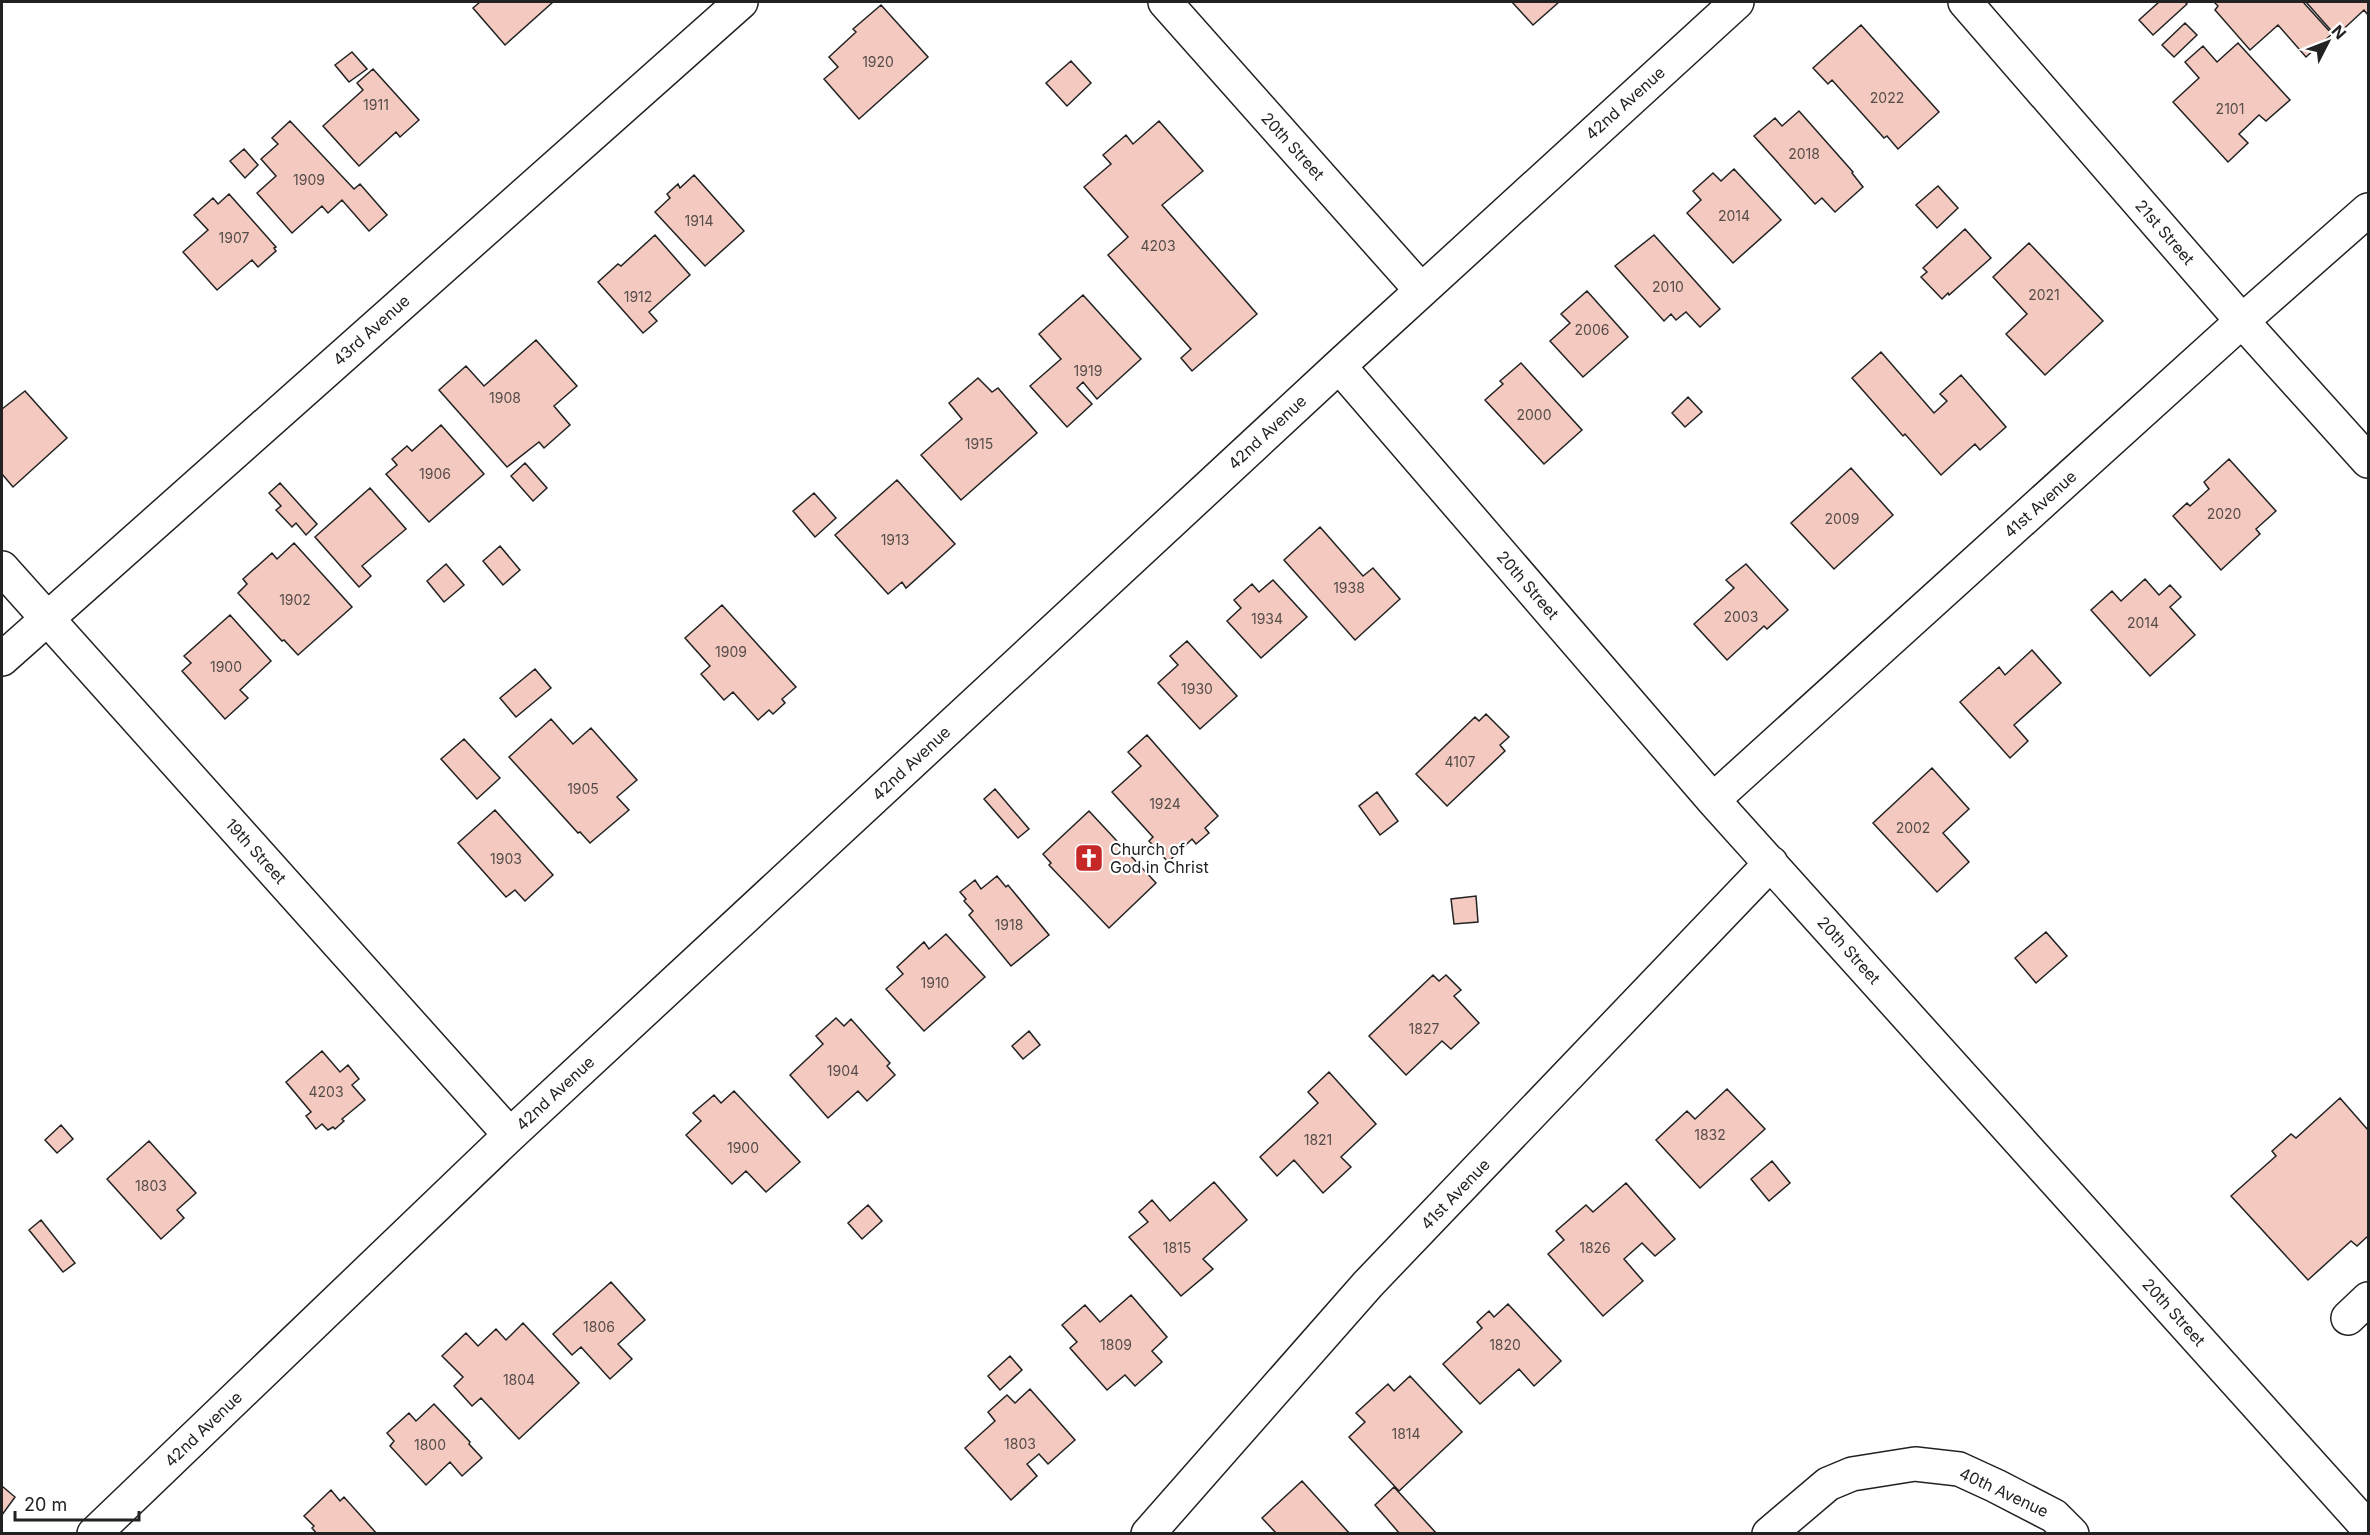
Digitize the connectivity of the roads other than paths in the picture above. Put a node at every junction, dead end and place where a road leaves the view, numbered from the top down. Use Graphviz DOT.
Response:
graph roads {
  1 [pos="741,2"];
  2 [pos="1165,2"];
  3 [pos="1737,2"];
  4 [pos="1965,2"];
  5 [pos="2368,210"];
  6 [pos="1421,290"];
  7 [pos="2242,321"];
  8 [pos="1339,366"];
  9 [pos="2368,461"];
  10 [pos="2,568"];
  11 [pos="47,618"];
  12 [pos="2,658"];
  13 [pos="1713,800"];
  14 [pos="1771,863"];
  15 [pos="510,1135"];
  16 [pos="2368,1528"];
  17 [pos="94,1533"];
  18 [pos="1148,1533"];
  19 [pos="1769,1533"];
  20 [pos="2072,1533"];
  1 -- 11 [label="street, 43rd Avenue"];
  2 -- 6 [label="street, 20th Street"];
  3 -- 6 [label="street, 42nd Avenue"];
  4 -- 7 [label="street, 21st Street"];
  5 -- 7 [label="street, 41st Avenue"];
  6 -- 8 [label="street, 42nd Avenue"];
  7 -- 9 [label="street, 21st Street"];
  7 -- 13 [label="street, 41st Avenue"];
  8 -- 13 [label="street, 20th Street"];
  8 -- 15 [label="street, 42nd Avenue"];
  10 -- 11 [label="street, 19th Street"];
  11 -- 12 [label="street, 43rd Avenue"];
  11 -- 15 [label="street, 19th Street"];
  13 -- 14 [label="street, 20th Street"];
  14 -- 16 [label="street, 20th Street"];
  14 -- 18 [label="street, 41st Avenue"];
  15 -- 17 [label="street, 42nd Avenue"];
  19 -- 20 [label="street, 40th Avenue"];
}
